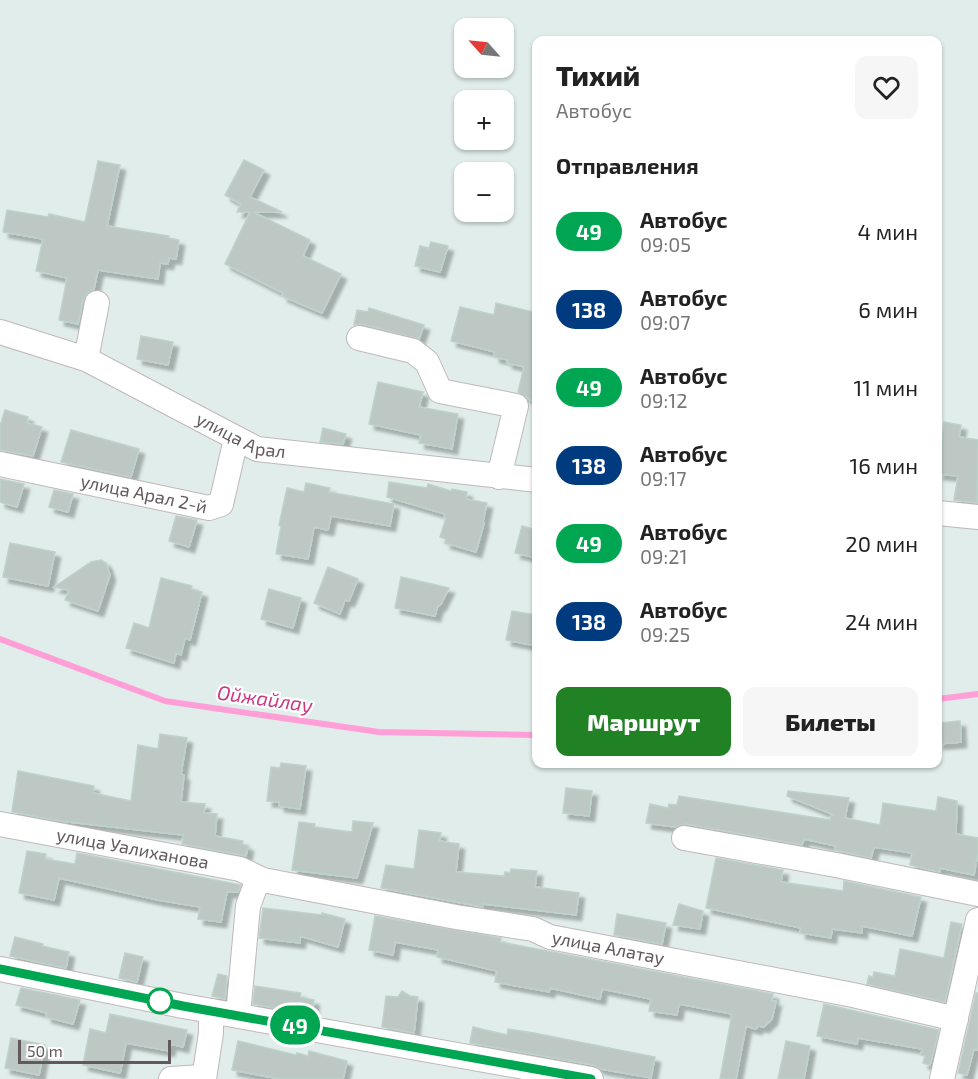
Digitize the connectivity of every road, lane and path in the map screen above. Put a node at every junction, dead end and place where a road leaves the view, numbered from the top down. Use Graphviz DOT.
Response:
graph roads {
  1 [pos="97,303"];
  2 [pos="0,332"];
  3 [pos="359,338"];
  4 [pos="86,359"];
  5 [pos="236,439"];
  6 [pos="0,464"];
  7 [pos="499,477"];
  8 [pos="532,480"];
  9 [pos="942,513"];
  10 [pos="978,517"];
  11 [pos="0,824"];
  12 [pos="684,838"];
  13 [pos="263,880"];
  14 [pos="978,894"];
  15 [pos="978,920"];
  16 [pos="0,969"];
  17 [pos="211,1011"];
  18 [pos="238,1015"];
  19 [pos="956,1019"];
  20 [pos="204,1078"];
  21 [pos="171,1079"];
  22 [pos="591,1079"];
  23 [pos="942,1079"];
  1 -- 4 [label="street"];
  2 -- 4 [label="street, улица Арал"];
  3 -- 7 [label="street"];
  4 -- 5 [label="street, улица Арал"];
  5 -- 6 [label="street, улица Арал 2-й"];
  5 -- 7 [label="street, улица Арал"];
  7 -- 8 [label="street, улица Арал"];
  9 -- 10 [label="street"];
  11 -- 13 [label="street, улица Уалиханова"];
  12 -- 14 [label="street"];
  13 -- 18 [label="street"];
  13 -- 19 [label="street, улица Алатау"];
  15 -- 19 [label="street"];
  16 -- 17 [label="street"];
  17 -- 18 [label="street"];
  17 -- 20 [label="street"];
  18 -- 22 [label="street"];
  19 -- 23 [label="street"];
  20 -- 21 [label="street"];
}
